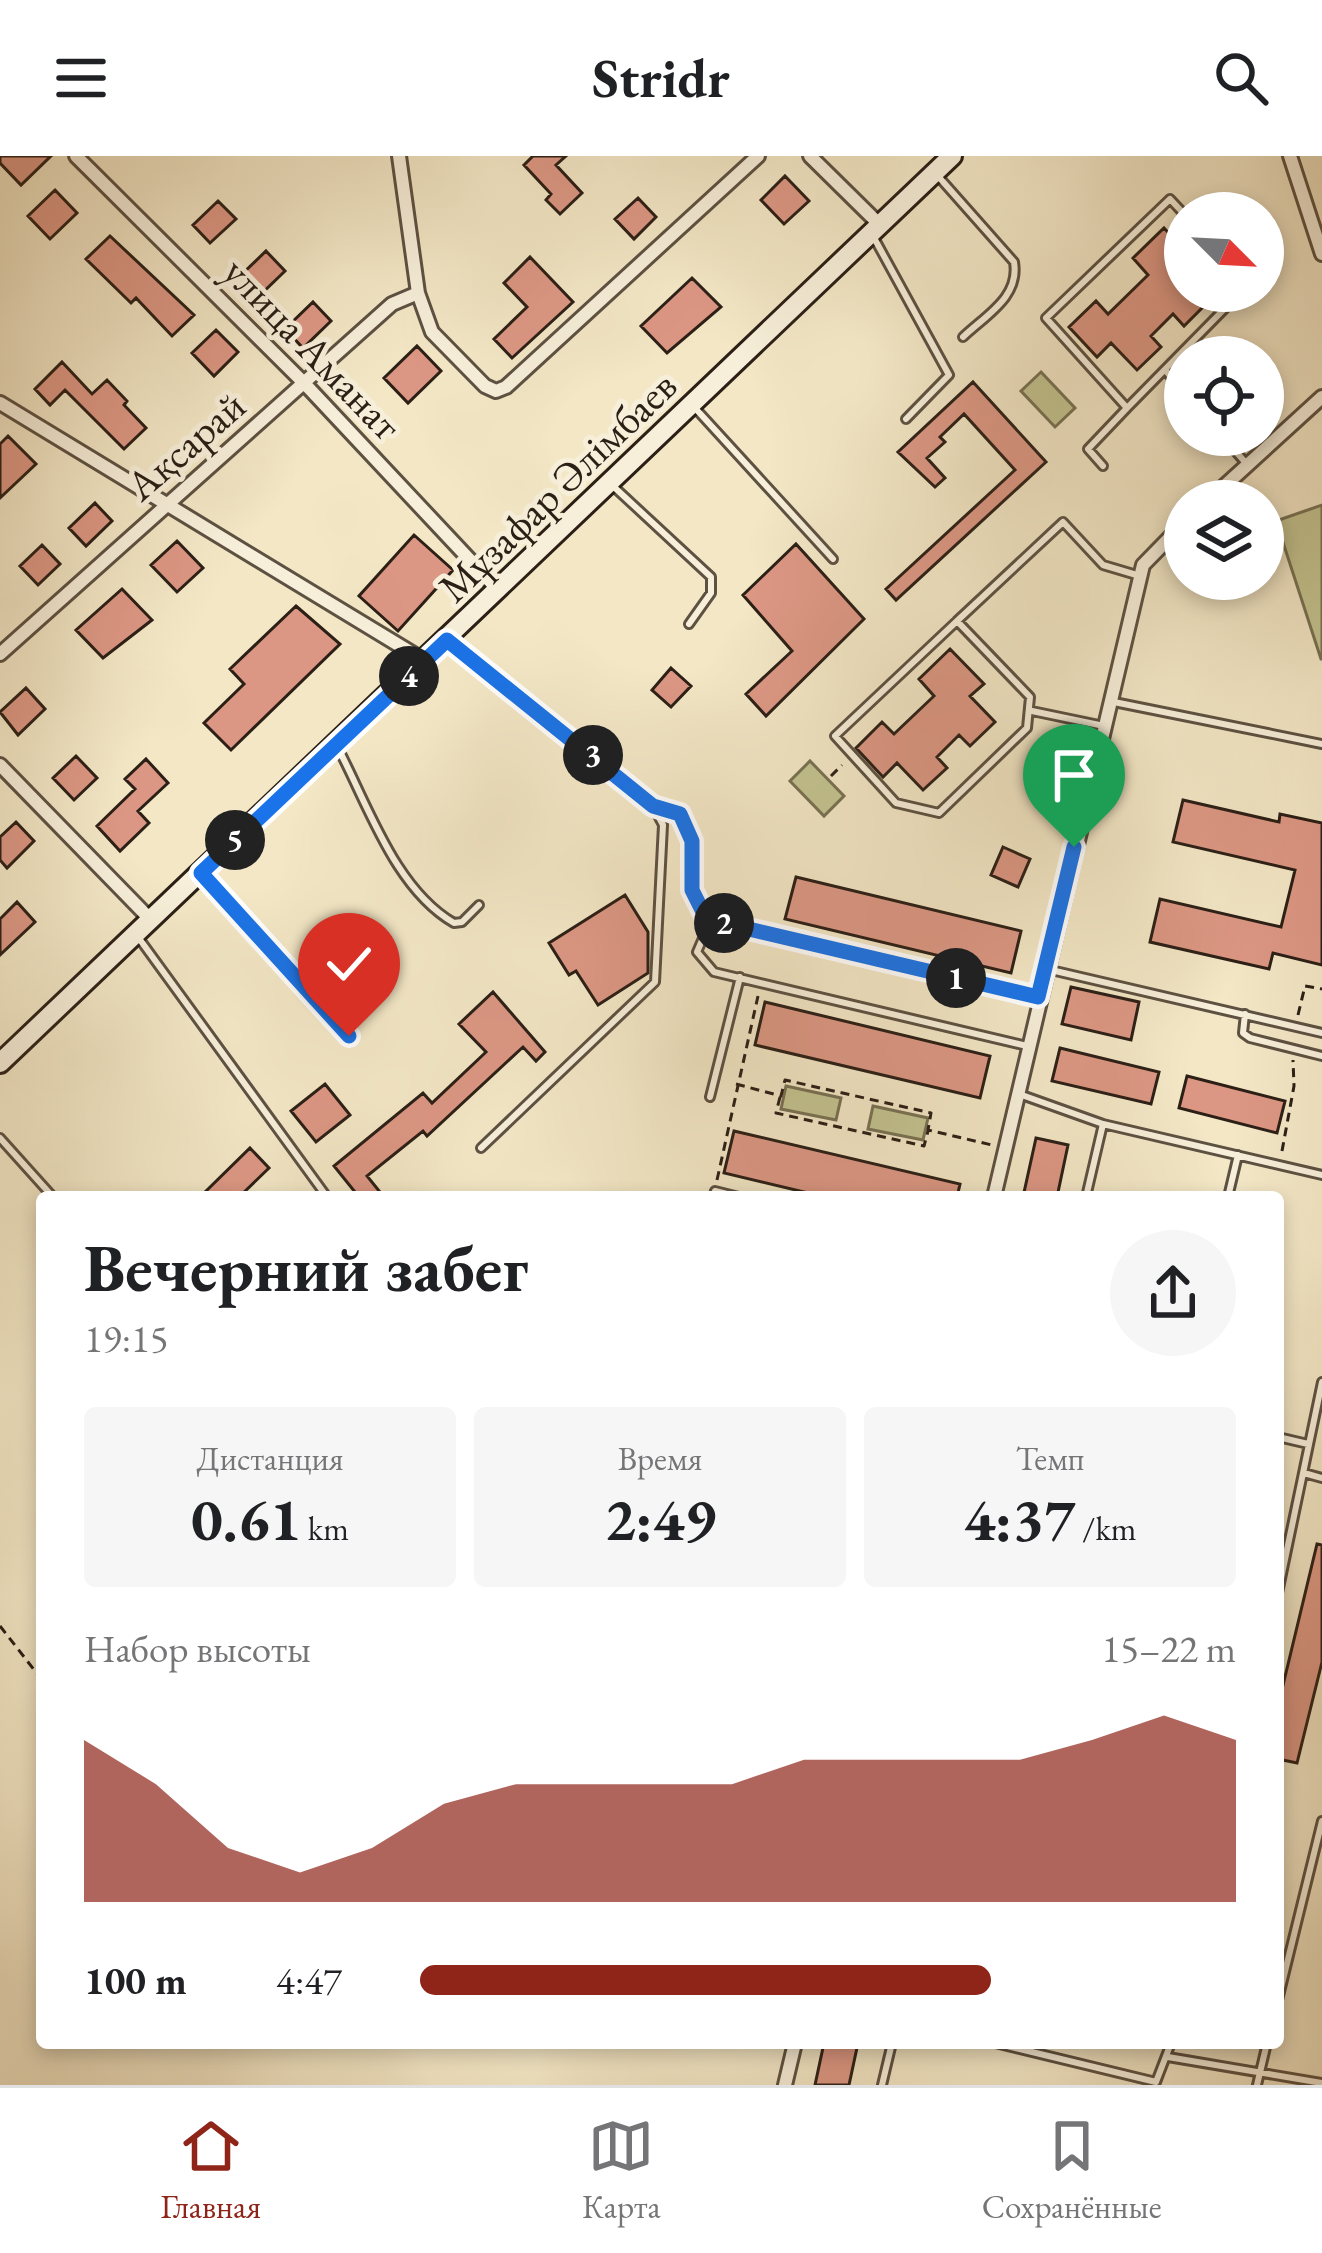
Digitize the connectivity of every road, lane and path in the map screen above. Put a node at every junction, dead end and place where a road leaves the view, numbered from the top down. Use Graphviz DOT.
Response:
graph roads {
  1 [pos="76,156"];
  2 [pos="399,156"];
  3 [pos="758,156"];
  4 [pos="811,156"];
  5 [pos="952,156"];
  6 [pos="1290,156"];
  7 [pos="935,172"];
  8 [pos="1164,205"];
  9 [pos="875,229"];
  10 [pos="1322,254"];
  11 [pos="418,293"];
  12 [pos="1222,312"];
  13 [pos="1199,336"];
  14 [pos="963,337"];
  15 [pos="1164,373"];
  16 [pos="305,384"];
  17 [pos="1322,398"];
  18 [pos="0,403"];
  19 [pos="693,405"];
  20 [pos="1127,408"];
  21 [pos="906,419"];
  22 [pos="1239,456"];
  23 [pos="1247,465"];
  24 [pos="1103,466"];
  25 [pos="1231,480"];
  26 [pos="611,485"];
  27 [pos="166,505"];
  28 [pos="1164,541"];
  29 [pos="833,560"];
  30 [pos="1140,577"];
  31 [pos="499,591"];
  32 [pos="957,621"];
  33 [pos="689,624"];
  34 [pos="447,640"];
  35 [pos="0,654"];
  36 [pos="424,662"];
  37 [pos="1110,701"];
  38 [pos="1032,710"];
  39 [pos="1104,726"];
  40 [pos="337,745"];
  41 [pos="1322,745"];
  42 [pos="853,756"];
  43 [pos="0,765"];
  44 [pos="831,776"];
  45 [pos="653,806"];
  46 [pos="201,873"];
  47 [pos="479,905"];
  48 [pos="709,924"];
  49 [pos="144,927"];
  50 [pos="1045,969"];
  51 [pos="740,977"];
  52 [pos="761,982"];
  53 [pos="1322,989"];
  54 [pos="1038,997"];
  55 [pos="1245,1014"];
  56 [pos="1296,1027"];
  57 [pos="1322,1033"];
  58 [pos="349,1036"];
  59 [pos="1027,1046"];
  60 [pos="1292,1048"];
  61 [pos="1322,1056"];
  62 [pos="0,1063"];
  63 [pos="736,1084"];
  64 [pos="1017,1093"];
  65 [pos="710,1096"];
  66 [pos="781,1096"];
  67 [pos="1103,1124"];
  68 [pos="928,1130"];
  69 [pos="0,1138"];
  70 [pos="481,1148"];
  71 [pos="1005,1148"];
  72 [pos="1238,1155"];
  73 [pos="1279,1165"];
  74 [pos="1322,1175"];
  75 [pos="48,1191"];
  76 [pos="323,1191"];
  77 [pos="715,1191"];
  78 [pos="995,1191"];
  79 [pos="1087,1191"];
  80 [pos="1229,1191"];
  81 [pos="1322,1382"];
  82 [pos="1284,1438"];
  83 [pos="1308,1444"];
  84 [pos="1304,1473"];
  85 [pos="1322,1478"];
  86 [pos="1284,1565"];
  87 [pos="0,1626"];
  88 [pos="36,1672"];
  89 [pos="1322,1821"];
  90 [pos="1284,1976"];
  91 [pos="794,2049"];
  92 [pos="891,2049"];
  93 [pos="1019,2049"];
  94 [pos="1170,2049"];
  95 [pos="1266,2049"];
  96 [pos="1168,2057"];
  97 [pos="1258,2080"];
  98 [pos="1156,2083"];
  99 [pos="1322,2083"];
  100 [pos="785,2085"];
  101 [pos="882,2085"];
  1 -- 16 [label="street, улица Аманат"];
  2 -- 11 [label="street"];
  3 -- 11 [label="street"];
  4 -- 9 [label="street"];
  5 -- 7 [label="street, Мұзафар Әлімбаев"];
  6 -- 10 [label="street"];
  7 -- 9 [label="street, Мұзафар Әлімбаев"];
  7 -- 14 [label="lane"];
  8 -- 20 [label="lane"];
  9 -- 19 [label="street, Мұзафар Әлімбаев"];
  9 -- 21 [label="lane"];
  11 -- 16 [label="street, Ақсарай"];
  12 -- 13 [label="lane"];
  15 -- 20 [label="lane"];
  16 -- 27 [label="street, Ақсарай"];
  16 -- 31 [label="street, улица Аманат"];
  17 -- 23 [label="street"];
  18 -- 27 [label="street"];
  19 -- 26 [label="street, Мұзафар Әлімбаев"];
  19 -- 29 [label="lane"];
  20 -- 24 [label="lane"];
  22 -- 23 [label="lane"];
  23 -- 25 [label="street"];
  26 -- 31 [label="street, Мұзафар Әлімбаев"];
  26 -- 33 [label="lane"];
  27 -- 35 [label="street, Ақсарай"];
  27 -- 36 [label="street"];
  28 -- 30 [label="street"];
  30 -- 32 [label="lane"];
  30 -- 37 [label="street"];
  31 -- 34 [label="street, Мұзафар Әлімбаев"];
  32 -- 38 [label="lane"];
  32 -- 42 [label="lane"];
  34 -- 36 [label="street, Мұзафар Әлімбаев"];
  34 -- 45 [label="lane"];
  36 -- 40 [label="street, Мұзафар Әлімбаев"];
  37 -- 39 [label="street"];
  37 -- 41 [label="lane"];
  38 -- 39 [label="lane"];
  38 -- 42 [label="lane"];
  39 -- 50 [label="street"];
  40 -- 46 [label="street, Мұзафар Әлімбаев"];
  40 -- 47 [label="lane"];
  42 -- 44 [label="path"];
  43 -- 49 [label="street"];
  45 -- 48 [label="path"];
  45 -- 70 [label="lane"];
  46 -- 49 [label="street, Мұзафар Әлімбаев"];
  46 -- 58 [label="lane"];
  48 -- 51 [label="lane"];
  48 -- 54 [label="lane"];
  49 -- 62 [label="street, Мұзафар Әлімбаев"];
  49 -- 76 [label="lane"];
  50 -- 54 [label="street"];
  50 -- 55 [label="lane"];
  51 -- 52 [label="lane"];
  51 -- 65 [label="lane"];
  52 -- 59 [label="lane"];
  52 -- 63 [label="path"];
  53 -- 56 [label="path"];
  54 -- 59 [label="street"];
  55 -- 56 [label="lane"];
  55 -- 60 [label="lane"];
  56 -- 57 [label="lane"];
  59 -- 64 [label="street"];
  60 -- 61 [label="lane"];
  60 -- 73 [label="path"];
  63 -- 66 [label="path"];
  63 -- 77 [label="path"];
  64 -- 67 [label="lane"];
  64 -- 71 [label="street"];
  66 -- 68 [label="path"];
  66 -- 68 [label="path"];
  67 -- 72 [label="lane"];
  67 -- 79 [label="lane"];
  68 -- 71 [label="path"];
  69 -- 75 [label="lane"];
  71 -- 78 [label="street"];
  72 -- 73 [label="lane"];
  72 -- 80 [label="lane"];
  73 -- 74 [label="lane"];
  81 -- 83 [label="lane"];
  82 -- 83 [label="lane"];
  83 -- 84 [label="lane"];
  84 -- 85 [label="lane"];
  84 -- 86 [label="lane"];
  87 -- 88 [label="path"];
  89 -- 90 [label="lane"];
  91 -- 100 [label="street"];
  92 -- 101 [label="lane"];
  93 -- 98 [label="lane"];
  94 -- 96 [label="lane"];
  95 -- 97 [label="lane"];
  96 -- 97 [label="lane"];
  96 -- 98 [label="lane"];
  97 -- 99 [label="lane"];
}
